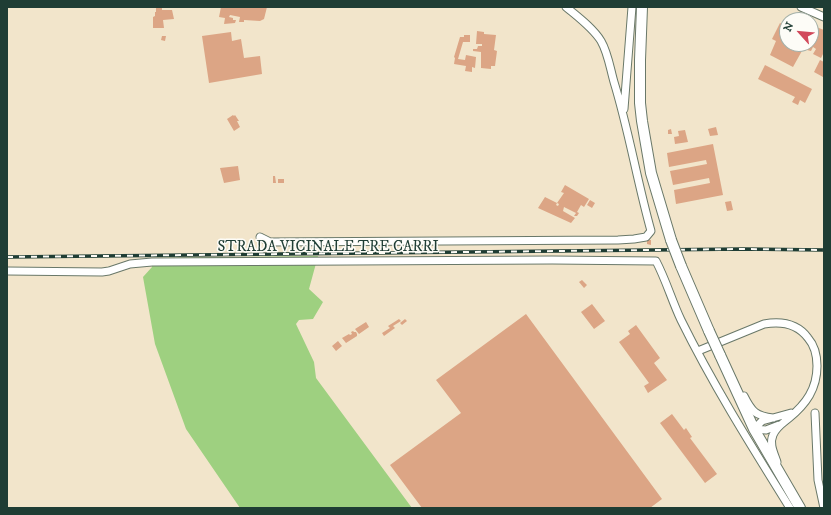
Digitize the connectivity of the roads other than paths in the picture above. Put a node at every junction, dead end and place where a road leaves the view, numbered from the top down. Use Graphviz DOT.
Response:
graph roads {
  1 [pos="566,7"];
  2 [pos="635,7"];
  3 [pos="801,7"];
  4 [pos="824,17"];
  5 [pos="623,113"];
  6 [pos="260,237"];
  7 [pos="7,271"];
  8 [pos="698,351"];
  9 [pos="727,370"];
  10 [pos="799,409"];
  11 [pos="815,413"];
  12 [pos="773,418"];
  13 [pos="784,422"];
  14 [pos="754,429"];
  15 [pos="783,479"];
  16 [pos="790,508"];
  17 [pos="800,508"];
  18 [pos="824,508"];
  1 -- 5 [label="street"];
  2 -- 5 [label="street"];
  2 -- 9 [label="main road, bridge"];
  3 -- 4 [label="street"];
  5 -- 6 [label="street"];
  7 -- 8 [label="street, STRADA VICINALE TRE CARRI"];
  8 -- 10 [label="street"];
  8 -- 16 [label="street"];
  9 -- 12 [label="street"];
  9 -- 14 [label="main road"];
  10 -- 12 [label="street"];
  10 -- 13 [label="street"];
  11 -- 18 [label="street"];
  12 -- 14 [label="street"];
  13 -- 14 [label="street"];
  13 -- 15 [label="street"];
  14 -- 15 [label="main road"];
  15 -- 17 [label="main road"];
}
